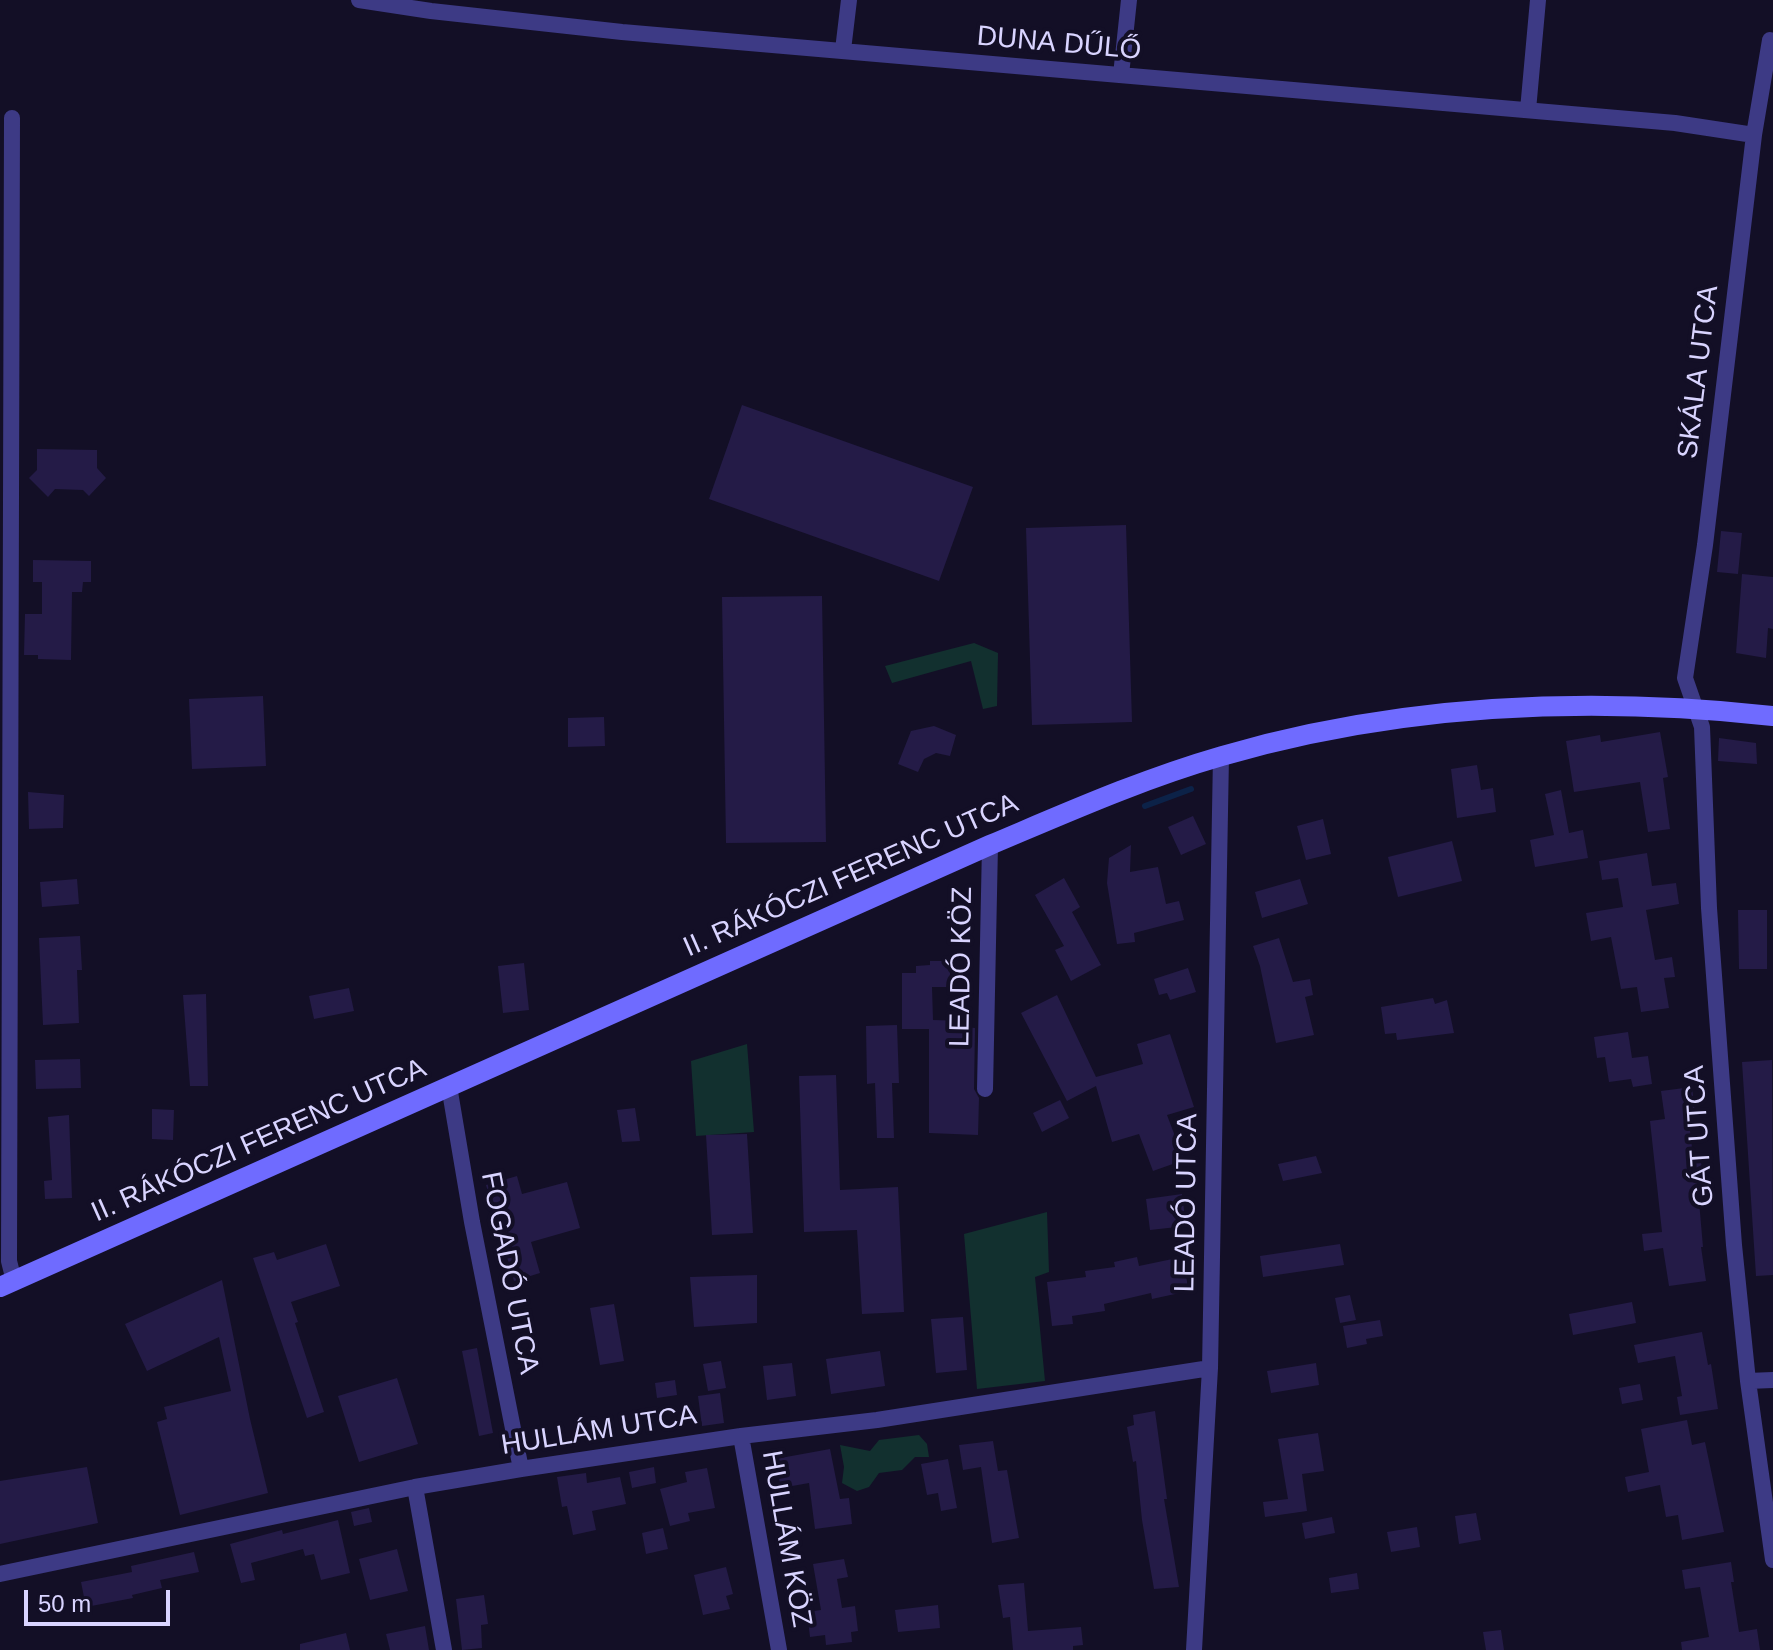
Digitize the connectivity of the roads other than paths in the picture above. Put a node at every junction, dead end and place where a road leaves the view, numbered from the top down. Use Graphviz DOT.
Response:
graph roads {
  1 [pos="849,0"];
  2 [pos="1129,0"];
  3 [pos="1538,0"];
  4 [pos="370,1"];
  5 [pos="1772,41"];
  6 [pos="843,50"];
  7 [pos="1121,75"];
  8 [pos="1528,110"];
  9 [pos="12,118"];
  10 [pos="1754,135"];
  11 [pos="1695,708"];
  12 [pos="1773,716"];
  13 [pos="1221,756"];
  14 [pos="990,845"];
  15 [pos="449,1086"];
  16 [pos="985,1089"];
  17 [pos="7,1284"];
  18 [pos="1210,1368"];
  19 [pos="1773,1380"];
  20 [pos="1748,1381"];
  21 [pos="741,1436"];
  22 [pos="521,1469"];
  23 [pos="415,1487"];
  24 [pos="1772,1551"];
  25 [pos="0,1574"];
  26 [pos="444,1650"];
  27 [pos="779,1650"];
  28 [pos="1194,1650"];
  1 -- 6 [label="street"];
  2 -- 7 [label="street"];
  3 -- 8 [label="street"];
  4 -- 6 [label="street, DUNA DŰLŐ"];
  5 -- 10 [label="street, SKÁLA UTCA"];
  6 -- 7 [label="street, DUNA DŰLŐ"];
  7 -- 8 [label="street, DUNA DŰLŐ"];
  8 -- 10 [label="street, DUNA DŰLŐ"];
  9 -- 17 [label="street"];
  10 -- 11 [label="street, SKÁLA UTCA"];
  11 -- 12 [label="main road, II. RÁKÓCZI FERENC UTCA"];
  11 -- 13 [label="main road, II. RÁKÓCZI FERENC UTCA"];
  11 -- 20 [label="street, GÁT UTCA"];
  13 -- 14 [label="main road, II. RÁKÓCZI FERENC UTCA"];
  13 -- 18 [label="street, LEADÓ UTCA"];
  14 -- 15 [label="main road, II. RÁKÓCZI FERENC UTCA"];
  14 -- 16 [label="street, LEADÓ KÖZ"];
  15 -- 17 [label="main road, II. RÁKÓCZI FERENC UTCA"];
  15 -- 22 [label="street, FOGADÓ UTCA"];
  18 -- 21 [label="street, HULLÁM UTCA"];
  18 -- 28 [label="street, LEADÓ UTCA"];
  19 -- 20 [label="street"];
  20 -- 24 [label="street, GÁT UTCA"];
  21 -- 22 [label="street, HULLÁM UTCA"];
  21 -- 27 [label="street, HULLÁM KÖZ"];
  22 -- 23 [label="street, HULLÁM UTCA"];
  23 -- 25 [label="street, HULLÁM UTCA"];
  23 -- 26 [label="street"];
}
